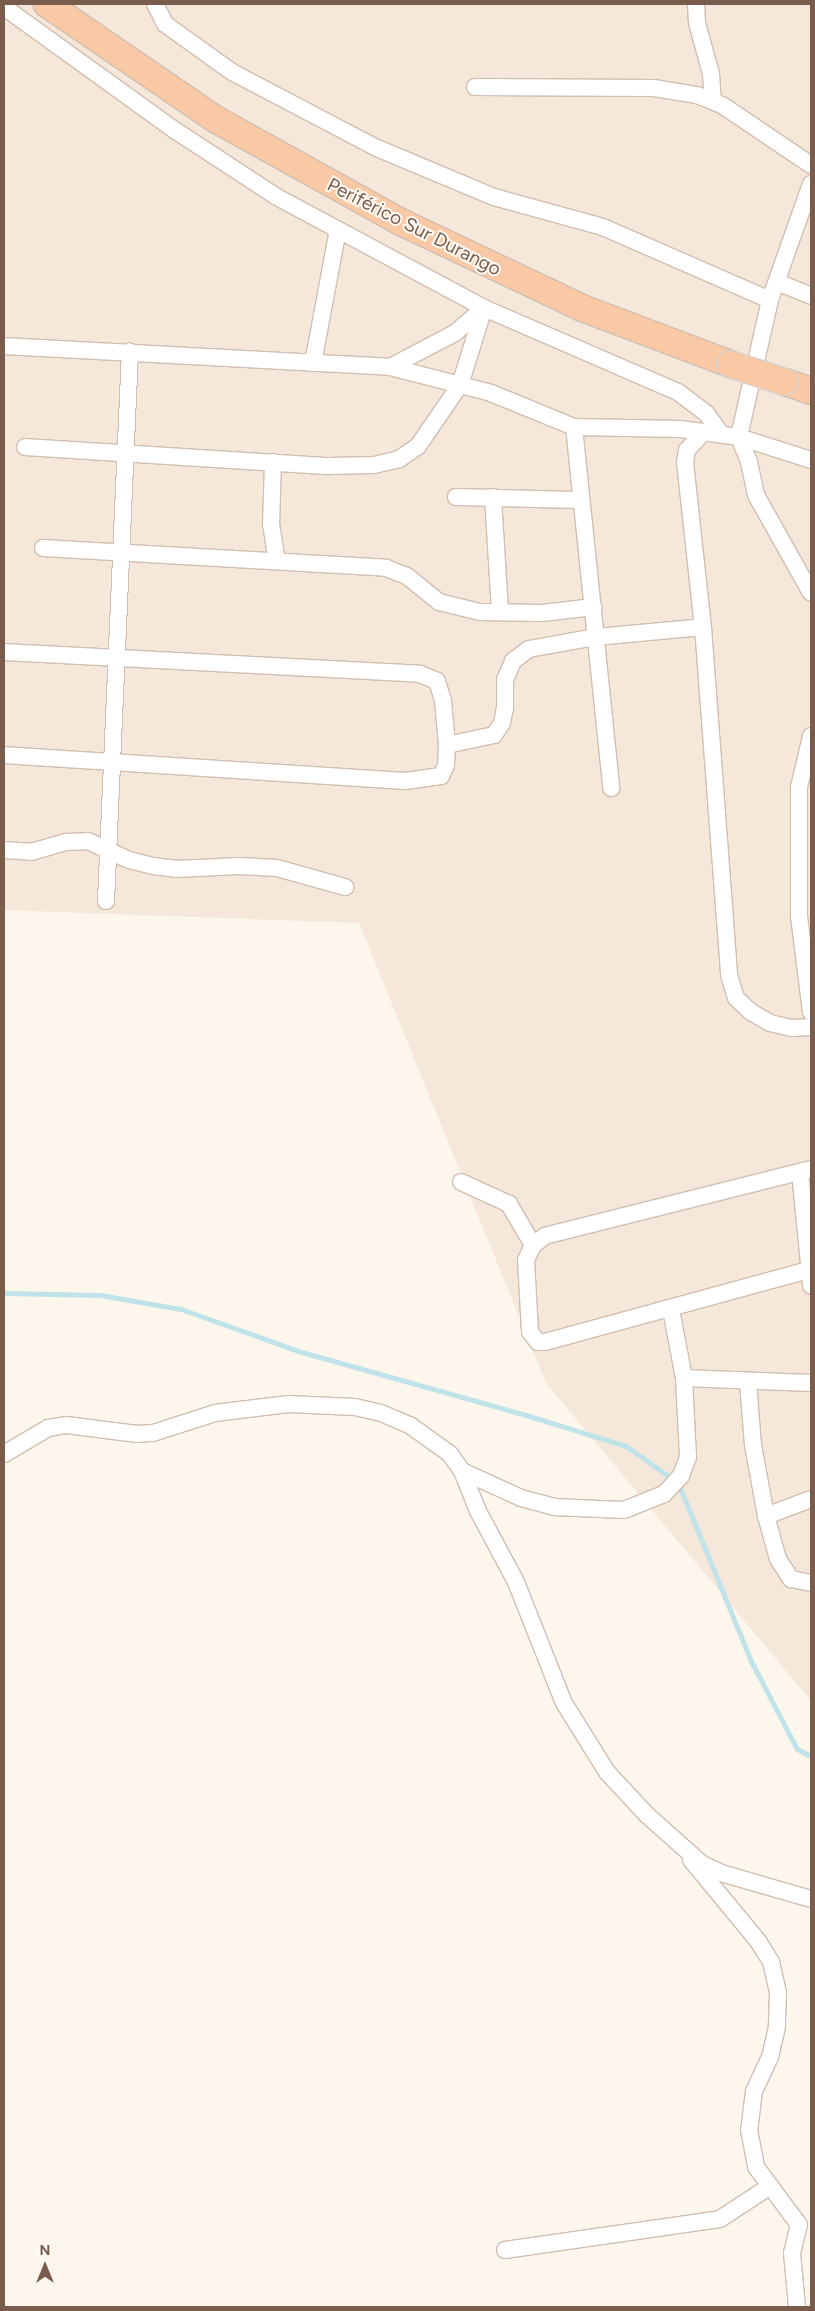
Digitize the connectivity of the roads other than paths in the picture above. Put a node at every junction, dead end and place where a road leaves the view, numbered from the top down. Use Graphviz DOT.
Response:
graph roads {
  1 [pos="47,4"];
  2 [pos="155,4"];
  3 [pos="696,4"];
  4 [pos="4,7"];
  5 [pos="475,87"];
  6 [pos="713,100"];
  7 [pos="811,165"];
  8 [pos="810,191"];
  9 [pos="338,230"];
  10 [pos="777,282"];
  11 [pos="811,296"];
  12 [pos="770,300"];
  13 [pos="484,308"];
  14 [pos="4,346"];
  15 [pos="130,352"];
  16 [pos="313,362"];
  17 [pos="390,367"];
  18 [pos="460,385"];
  19 [pos="811,391"];
  20 [pos="574,426"];
  21 [pos="702,434"];
  22 [pos="722,435"];
  23 [pos="739,437"];
  24 [pos="25,447"];
  25 [pos="126,452"];
  26 [pos="811,460"];
  27 [pos="273,462"];
  28 [pos="493,497"];
  29 [pos="456,498"];
  30 [pos="579,500"];
  31 [pos="43,548"];
  32 [pos="122,552"];
  33 [pos="277,562"];
  34 [pos="811,593"];
  35 [pos="594,607"];
  36 [pos="500,611"];
  37 [pos="703,627"];
  38 [pos="596,637"];
  39 [pos="4,652"];
  40 [pos="118,659"];
  41 [pos="811,736"];
  42 [pos="447,745"];
  43 [pos="4,755"];
  44 [pos="114,762"];
  45 [pos="611,788"];
  46 [pos="109,848"];
  47 [pos="5,850"];
  48 [pos="345,887"];
  49 [pos="106,901"];
  50 [pos="811,1012"];
  51 [pos="811,1027"];
  52 [pos="805,1170"];
  53 [pos="461,1182"];
  54 [pos="532,1245"];
  55 [pos="811,1274"];
  56 [pos="671,1309"];
  57 [pos="684,1378"];
  58 [pos="748,1382"];
  59 [pos="811,1383"];
  60 [pos="4,1454"];
  61 [pos="462,1472"];
  62 [pos="811,1499"];
  63 [pos="766,1516"];
  64 [pos="811,1583"];
  65 [pos="685,1852"];
  66 [pos="811,1899"];
  67 [pos="770,2186"];
  68 [pos="805,2224"];
  69 [pos="505,2250"];
  70 [pos="797,2307"];
  1 -- 19 [label="highway, Periférico Sur Durango, bridge"];
  2 -- 12 [label="street"];
  3 -- 6 [label="street"];
  4 -- 9 [label="street"];
  5 -- 6 [label="street"];
  6 -- 7 [label="street"];
  8 -- 10 [label="street"];
  9 -- 13 [label="street"];
  9 -- 16 [label="street"];
  10 -- 11 [label="street"];
  10 -- 12 [label="street"];
  12 -- 23 [label="street"];
  13 -- 17 [label="street"];
  13 -- 18 [label="street"];
  13 -- 22 [label="street"];
  14 -- 15 [label="street"];
  15 -- 16 [label="street"];
  15 -- 25 [label="street"];
  16 -- 17 [label="street"];
  17 -- 18 [label="street"];
  18 -- 20 [label="street"];
  18 -- 27 [label="street"];
  20 -- 21 [label="street"];
  20 -- 30 [label="street"];
  21 -- 22 [label="street"];
  21 -- 37 [label="street"];
  22 -- 23 [label="street"];
  23 -- 26 [label="street"];
  23 -- 34 [label="street"];
  24 -- 25 [label="street"];
  25 -- 27 [label="street"];
  25 -- 32 [label="street"];
  27 -- 33 [label="street"];
  28 -- 29 [label="street"];
  28 -- 30 [label="street"];
  28 -- 36 [label="street"];
  30 -- 35 [label="street"];
  31 -- 32 [label="street"];
  32 -- 33 [label="street"];
  32 -- 40 [label="street"];
  33 -- 36 [label="street"];
  35 -- 36 [label="street"];
  35 -- 38 [label="street"];
  37 -- 38 [label="street"];
  37 -- 51 [label="street"];
  38 -- 42 [label="street"];
  38 -- 45 [label="street"];
  39 -- 40 [label="street"];
  40 -- 42 [label="street"];
  40 -- 44 [label="street"];
  41 -- 50 [label="street"];
  42 -- 44 [label="street"];
  43 -- 44 [label="street"];
  44 -- 46 [label="street"];
  46 -- 47 [label="street"];
  46 -- 48 [label="street"];
  46 -- 49 [label="street"];
  52 -- 54 [label="street"];
  52 -- 55 [label="street"];
  53 -- 54 [label="street"];
  54 -- 56 [label="street"];
  55 -- 56 [label="street"];
  56 -- 57 [label="street"];
  57 -- 58 [label="street"];
  57 -- 61 [label="street"];
  58 -- 59 [label="street"];
  58 -- 63 [label="street"];
  60 -- 61 [label="street"];
  61 -- 65 [label="street"];
  62 -- 63 [label="street"];
  63 -- 64 [label="street"];
  65 -- 66 [label="street"];
  65 -- 67 [label="street"];
  67 -- 68 [label="street"];
  67 -- 69 [label="street"];
  68 -- 70 [label="street"];
}
